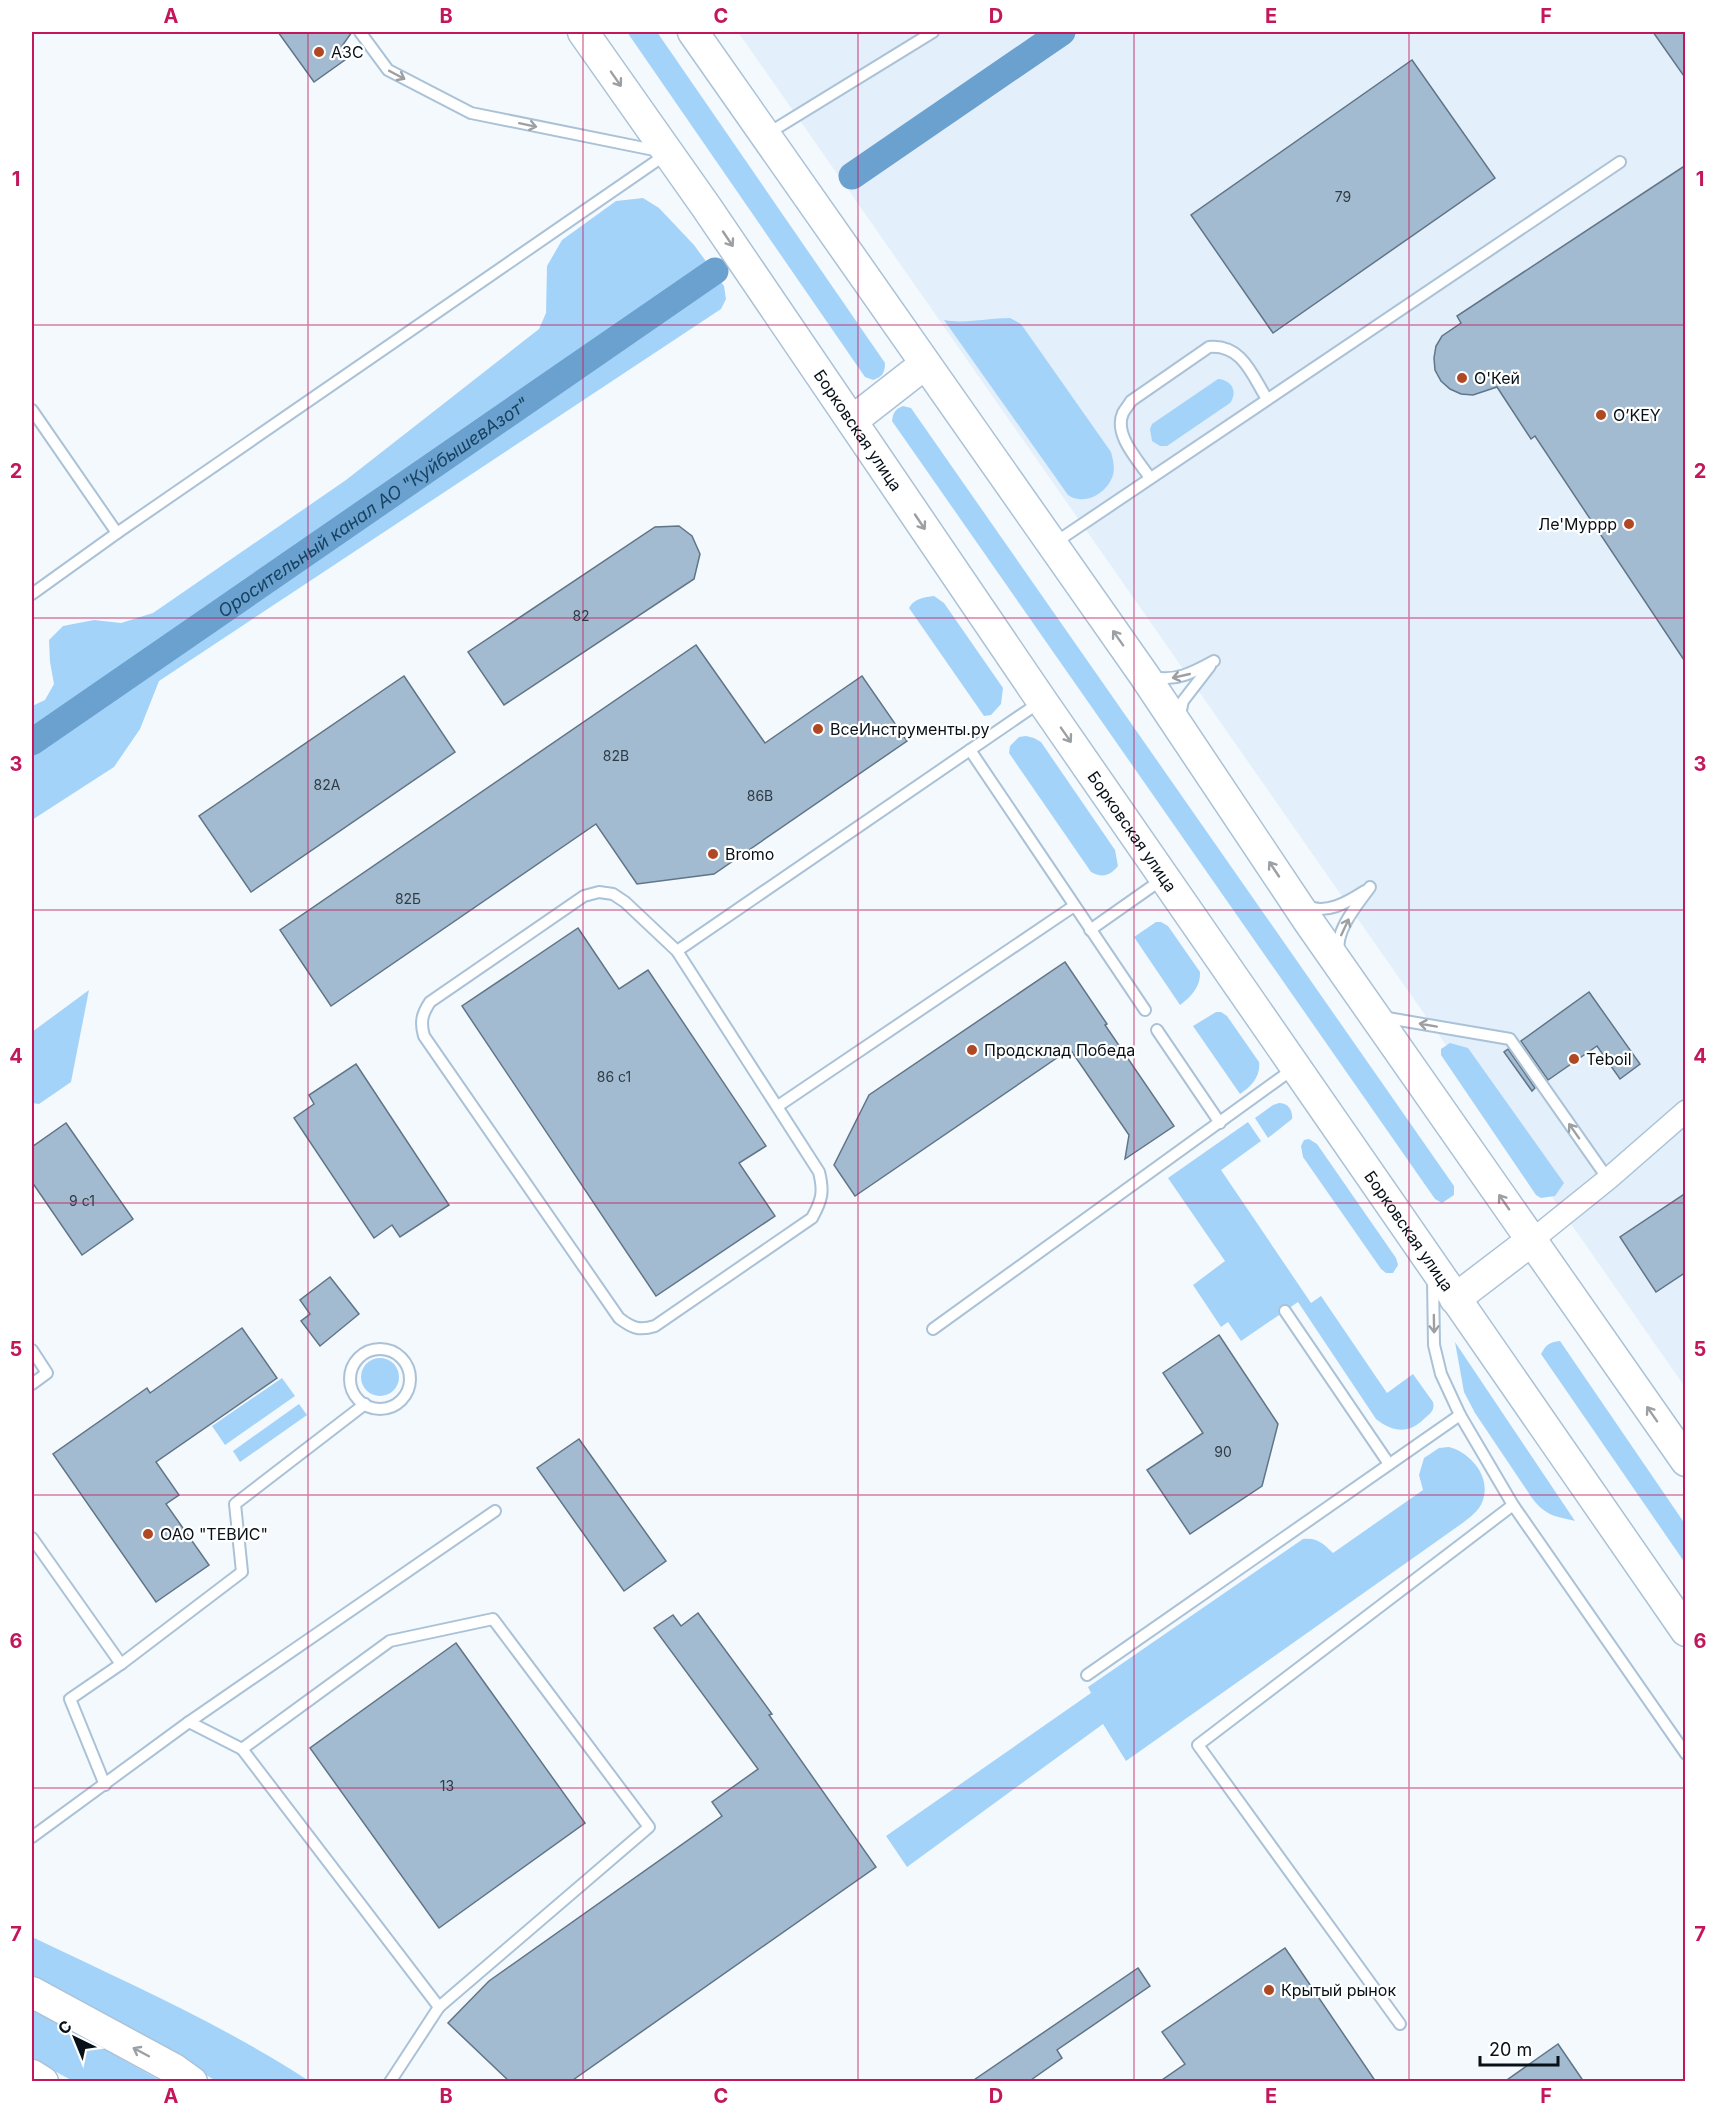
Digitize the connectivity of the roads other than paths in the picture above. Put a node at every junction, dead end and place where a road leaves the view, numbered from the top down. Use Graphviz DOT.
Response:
graph roads {
  1 [pos="360,32"];
  2 [pos="583,32"];
  3 [pos="693,32"];
  4 [pos="933,32"];
  5 [pos="765,135"];
  6 [pos="668,153"];
  7 [pos="1620,162"];
  8 [pos="925,364"];
  9 [pos="1268,399"];
  10 [pos="32,410"];
  11 [pos="852,420"];
  12 [pos="1150,478"];
  13 [pos="117,533"];
  14 [pos="1052,544"];
  15 [pos="32,594"];
  16 [pos="1144,675"];
  17 [pos="1042,701"];
  18 [pos="1177,724"];
  19 [pos="970,750"];
  20 [pos="1165,878"];
  21 [pos="1293,898"];
  22 [pos="1074,906"];
  23 [pos="1090,930"];
  24 [pos="677,951"];
  25 [pos="1344,972"];
  26 [pos="1145,1010"];
  27 [pos="1374,1016"];
  28 [pos="1157,1030"];
  29 [pos="1296,1067"];
  30 [pos="778,1106"];
  31 [pos="1686,1111"];
  32 [pos="1220,1123"];
  33 [pos="1608,1179"];
  34 [pos="1531,1240"];
  35 [pos="1432,1265"];
  36 [pos="1455,1299"];
  37 [pos="1285,1311"];
  38 [pos="933,1329"];
  39 [pos="32,1350"];
  40 [pos="32,1384"];
  41 [pos="365,1404"];
  42 [pos="1460,1415"];
  43 [pos="1686,1461"];
  44 [pos="1389,1464"];
  45 [pos="1513,1505"];
  46 [pos="495,1511"];
  47 [pos="32,1538"];
  48 [pos="1686,1631"];
  49 [pos="121,1664"];
  50 [pos="1087,1675"];
  51 [pos="189,1722"];
  52 [pos="242,1749"];
  53 [pos="1686,1754"];
  54 [pos="105,1785"];
  55 [pos="32,1838"];
  56 [pos="32,1992"];
  57 [pos="439,2007"];
  58 [pos="1400,2024"];
  59 [pos="32,2075"];
  60 [pos="43,2082"];
  61 [pos="192,2082"];
  62 [pos="390,2082"];
  1 -- 6 [label="lane, one-way"];
  2 -- 6 [label="main road, Борковская улица, one-way"];
  3 -- 5 [label="main road"];
  4 -- 5 [label="lane"];
  5 -- 8 [label="main road"];
  6 -- 11 [label="main road, Борковская улица, one-way"];
  6 -- 13 [label="lane"];
  7 -- 9 [label="lane"];
  8 -- 11 [label="main road"];
  8 -- 14 [label="main road"];
  9 -- 12 [label="lane"];
  9 -- 12 [label="lane"];
  10 -- 13 [label="lane"];
  11 -- 17 [label="main road, Борковская улица, one-way"];
  12 -- 14 [label="lane"];
  13 -- 15 [label="lane"];
  16 -- 14 [label="main road, one-way"];
  16 -- 18 [label="main road"];
  18 -- 16 [label="lane, one-way"];
  17 -- 19 [label="lane"];
  17 -- 20 [label="main road, Борковская улица, one-way"];
  21 -- 18 [label="main road, one-way"];
  19 -- 22 [label="lane"];
  19 -- 24 [label="lane"];
  20 -- 23 [label="lane"];
  20 -- 29 [label="main road, Борковская улица"];
  21 -- 25 [label="main road"];
  25 -- 21 [label="lane, one-way"];
  22 -- 23 [label="lane"];
  22 -- 30 [label="lane"];
  23 -- 26 [label="lane"];
  24 -- 30 [label="lane"];
  24 -- 30 [label="lane"];
  25 -- 27 [label="main road"];
  33 -- 27 [label="lane, one-way"];
  34 -- 27 [label="main road, one-way"];
  28 -- 32 [label="lane"];
  29 -- 32 [label="lane"];
  29 -- 35 [label="main road, Борковская улица"];
  31 -- 33 [label="street"];
  32 -- 38 [label="lane"];
  33 -- 34 [label="street"];
  34 -- 36 [label="main road"];
  43 -- 34 [label="main road, one-way"];
  35 -- 36 [label="main road, Борковская улица"];
  35 -- 42 [label="lane, one-way"];
  36 -- 48 [label="main road, Борковская улица"];
  37 -- 44 [label="lane"];
  39 -- 40 [label="lane"];
  41 -- 41 [label="lane"];
  41 -- 49 [label="lane"];
  42 -- 44 [label="lane"];
  42 -- 45 [label="lane"];
  44 -- 50 [label="lane"];
  45 -- 53 [label="lane"];
  45 -- 58 [label="lane"];
  46 -- 51 [label="lane"];
  47 -- 49 [label="lane"];
  49 -- 54 [label="lane"];
  51 -- 52 [label="lane"];
  51 -- 54 [label="lane"];
  52 -- 57 [label="lane"];
  52 -- 57 [label="lane"];
  54 -- 55 [label="lane"];
  61 -- 56 [label="main road, one-way"];
  57 -- 62 [label="lane"];
  59 -- 60 [label="main road"];
}
